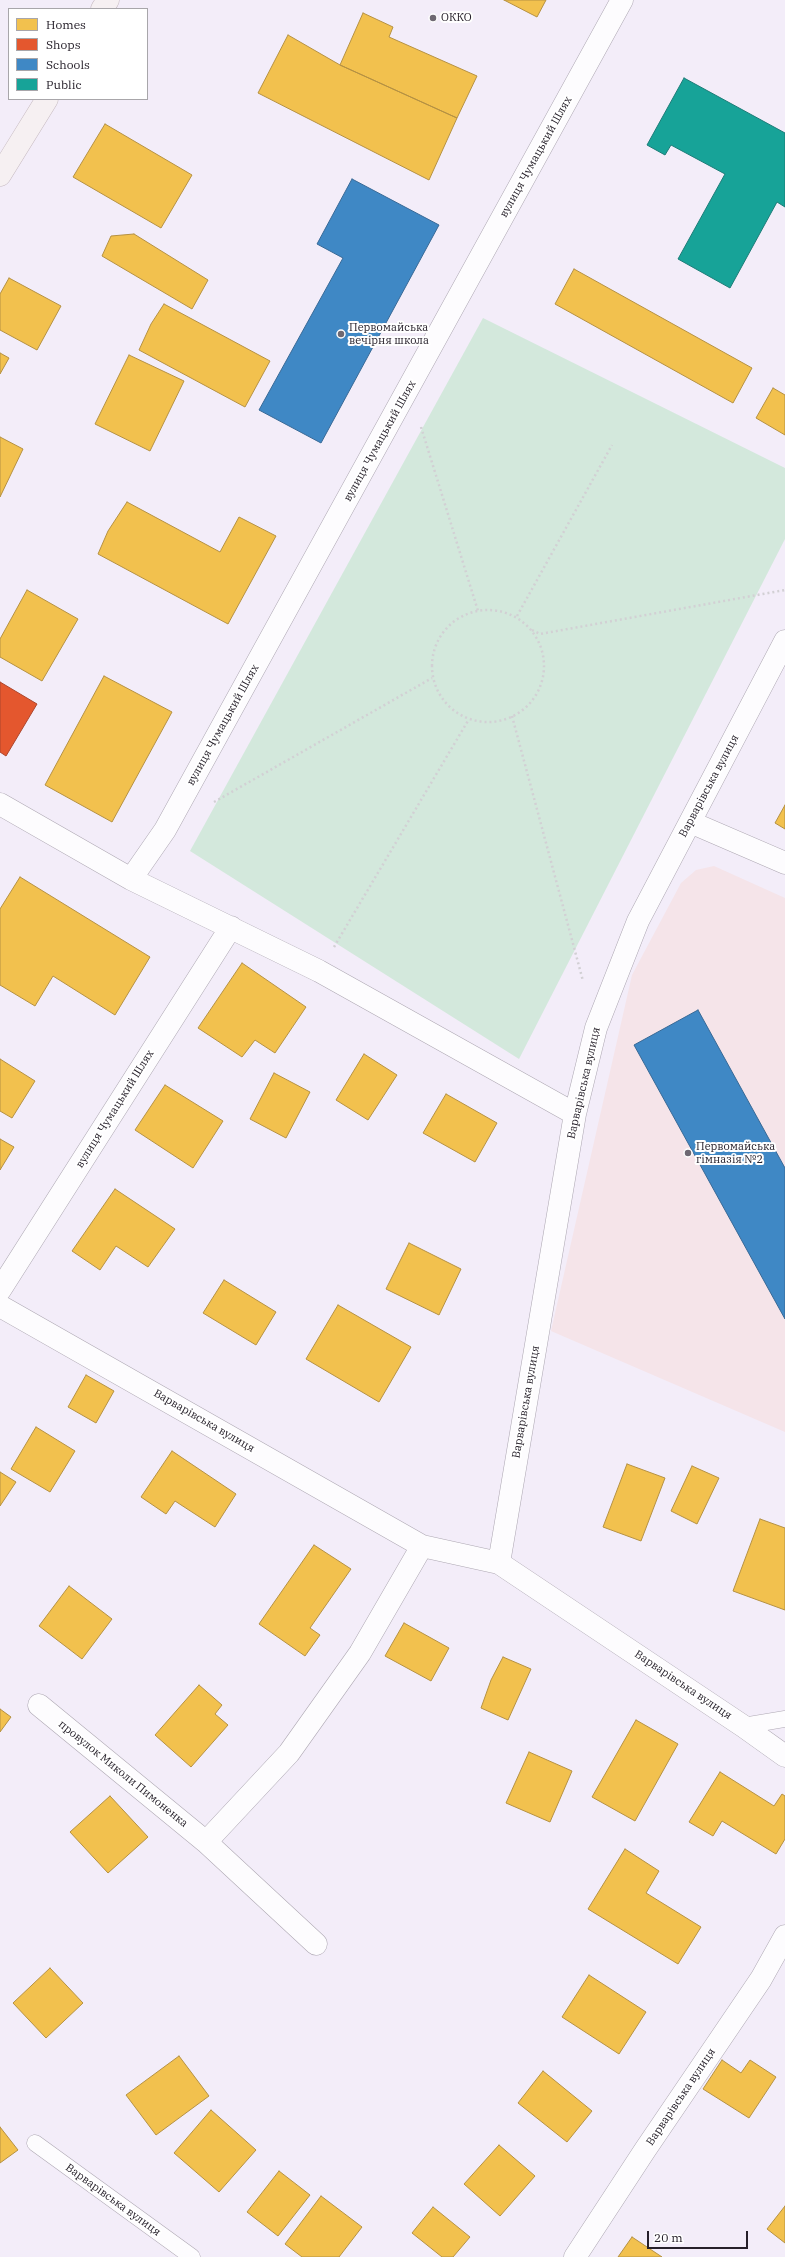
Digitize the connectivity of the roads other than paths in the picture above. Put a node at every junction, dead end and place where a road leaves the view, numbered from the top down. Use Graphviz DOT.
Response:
graph roads {
  1 [pos="622,0"];
  2 [pos="46,100"];
  3 [pos="0,175"];
  4 [pos="785,641"];
  5 [pos="0,804"];
  6 [pos="690,822"];
  7 [pos="785,863"];
  8 [pos="131,879"];
  9 [pos="231,927"];
  10 [pos="575,1114"];
  11 [pos="0,1290"];
  12 [pos="0,1306"];
  13 [pos="422,1546"];
  14 [pos="499,1563"];
  15 [pos="39,1705"];
  16 [pos="785,1719"];
  17 [pos="743,1726"];
  18 [pos="785,1756"];
  19 [pos="206,1842"];
  20 [pos="785,1936"];
  21 [pos="316,1944"];
  22 [pos="35,2143"];
  23 [pos="192,2257"];
  24 [pos="575,2257"];
  1 -- 8 [label="street, вулиця Чумацький Шлях"];
  2 -- 3 [label="main road"];
  4 -- 6 [label="street, Варварівська вулиця"];
  5 -- 8 [label="street"];
  6 -- 7 [label="street"];
  6 -- 10 [label="street, Варварівська вулиця"];
  8 -- 9 [label="street"];
  9 -- 10 [label="street"];
  9 -- 11 [label="street, вулиця Чумацький Шлях"];
  10 -- 14 [label="street, Варварівська вулиця"];
  12 -- 13 [label="street, Варварівська вулиця"];
  13 -- 14 [label="street, Варварівська вулиця"];
  13 -- 19 [label="street"];
  14 -- 17 [label="street, Варварівська вулиця"];
  15 -- 19 [label="street, провулок Миколи Пимоненка"];
  16 -- 17 [label="lane"];
  17 -- 18 [label="street, Варварівська вулиця"];
  19 -- 21 [label="street, провулок Миколи Пимоненка"];
  20 -- 24 [label="street, Варварівська вулиця"];
  22 -- 23 [label="lane, Варварівська вулиця"];
}
